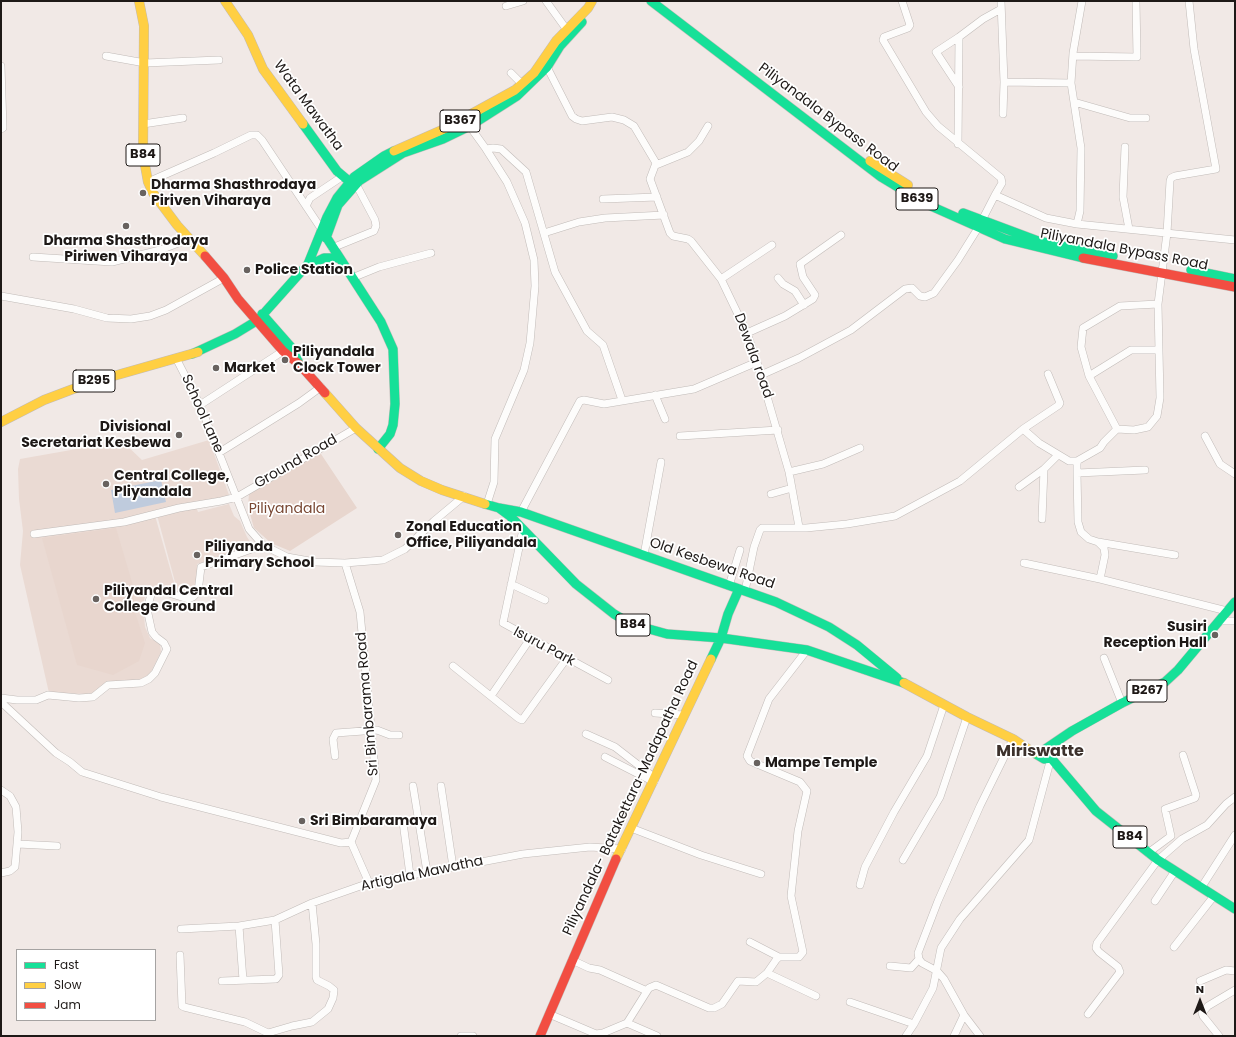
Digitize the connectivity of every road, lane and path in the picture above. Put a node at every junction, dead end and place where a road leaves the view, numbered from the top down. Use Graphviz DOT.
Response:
graph roads {
  1 [pos="139,1"];
  2 [pos="226,1"];
  3 [pos="523,1"];
  4 [pos="546,1"];
  5 [pos="592,1"];
  6 [pos="598,1"];
  7 [pos="650,1"];
  8 [pos="662,1"];
  9 [pos="902,1"];
  10 [pos="1082,1"];
  11 [pos="1136,1"];
  12 [pos="1188,1"];
  13 [pos="1001,5"];
  14 [pos="506,6"];
  15 [pos="567,30"];
  16 [pos="959,37"];
  17 [pos="106,56"];
  18 [pos="1073,56"];
  19 [pos="219,60"];
  20 [pos="146,63"];
  21 [pos="545,65"];
  22 [pos="1,66"];
  23 [pos="512,73"];
  24 [pos="1004,82"];
  25 [pos="1071,83"];
  26 [pos="522,84"];
  27 [pos="959,88"];
  28 [pos="1074,102"];
  29 [pos="1003,114"];
  30 [pos="183,118"];
  31 [pos="1146,118"];
  32 [pos="468,122"];
  33 [pos="143,124"];
  34 [pos="708,126"];
  35 [pos="1,129"];
  36 [pos="958,144"];
  37 [pos="1125,147"];
  38 [pos="486,149"];
  39 [pos="656,165"];
  40 [pos="349,181"];
  41 [pos="148,182"];
  42 [pos="995,195"];
  43 [pos="657,197"];
  44 [pos="603,199"];
  45 [pos="306,206"];
  46 [pos="664,215"];
  47 [pos="1077,224"];
  48 [pos="979,225"];
  49 [pos="1129,229"];
  50 [pos="544,233"];
  51 [pos="1167,233"];
  52 [pos="324,234"];
  53 [pos="841,235"];
  54 [pos="189,238"];
  55 [pos="1233,240"];
  56 [pos="772,245"];
  57 [pos="332,248"];
  58 [pos="431,253"];
  59 [pos="33,257"];
  60 [pos="339,258"];
  61 [pos="314,264"];
  62 [pos="1161,269"];
  63 [pos="352,278"];
  64 [pos="778,278"];
  65 [pos="722,279"];
  66 [pos="1235,279"];
  67 [pos="225,280"];
  68 [pos="1235,287"];
  69 [pos="1,296"];
  70 [pos="238,299"];
  71 [pos="1158,304"];
  72 [pos="804,305"];
  73 [pos="263,320"];
  74 [pos="747,333"];
  75 [pos="235,334"];
  76 [pos="1159,350"];
  77 [pos="283,351"];
  78 [pos="192,354"];
  79 [pos="176,358"];
  80 [pos="757,362"];
  81 [pos="300,365"];
  82 [pos="1048,374"];
  83 [pos="761,375"];
  84 [pos="1089,376"];
  85 [pos="321,388"];
  86 [pos="655,394"];
  87 [pos="622,400"];
  88 [pos="200,405"];
  89 [pos="665,419"];
  90 [pos="1,422"];
  91 [pos="356,428"];
  92 [pos="1023,429"];
  93 [pos="1118,429"];
  94 [pos="778,430"];
  95 [pos="680,436"];
  96 [pos="1205,436"];
  97 [pos="860,448"];
  98 [pos="378,449"];
  99 [pos="220,452"];
  100 [pos="1058,455"];
  101 [pos="1077,461"];
  102 [pos="661,462"];
  103 [pos="1044,469"];
  104 [pos="1145,470"];
  105 [pos="789,472"];
  106 [pos="1077,473"];
  107 [pos="1235,474"];
  108 [pos="1019,486"];
  109 [pos="792,488"];
  110 [pos="771,494"];
  111 [pos="464,496"];
  112 [pos="237,497"];
  113 [pos="487,504"];
  114 [pos="500,508"];
  115 [pos="521,512"];
  116 [pos="1042,519"];
  117 [pos="799,527"];
  118 [pos="523,529"];
  119 [pos="34,534"];
  120 [pos="1098,542"];
  121 [pos="263,545"];
  122 [pos="740,550"];
  123 [pos="644,555"];
  124 [pos="1175,555"];
  125 [pos="345,563"];
  126 [pos="1024,563"];
  127 [pos="1100,578"];
  128 [pos="511,584"];
  129 [pos="729,586"];
  130 [pos="742,590"];
  131 [pos="545,600"];
  132 [pos="1235,602"];
  133 [pos="1227,611"];
  134 [pos="1219,621"];
  135 [pos="1235,622"];
  136 [pos="721,638"];
  137 [pos="530,639"];
  138 [pos="807,650"];
  139 [pos="567,658"];
  140 [pos="1104,658"];
  141 [pos="452,666"];
  142 [pos="898,679"];
  143 [pos="608,680"];
  144 [pos="491,696"];
  145 [pos="1,698"];
  146 [pos="1,702"];
  147 [pos="1122,703"];
  148 [pos="944,705"];
  149 [pos="655,713"];
  150 [pos="684,716"];
  151 [pos="967,717"];
  152 [pos="371,730"];
  153 [pos="586,734"];
  154 [pos="399,735"];
  155 [pos="1013,739"];
  156 [pos="1038,754"];
  157 [pos="1183,755"];
  158 [pos="335,756"];
  159 [pos="605,757"];
  160 [pos="1051,758"];
  161 [pos="655,780"];
  162 [pos="413,786"];
  163 [pos="441,786"];
  164 [pos="1,790"];
  165 [pos="1235,797"];
  166 [pos="403,822"];
  167 [pos="631,828"];
  168 [pos="1235,835"];
  169 [pos="351,842"];
  170 [pos="18,844"];
  171 [pos="57,846"];
  172 [pos="622,849"];
  173 [pos="1148,853"];
  174 [pos="903,860"];
  175 [pos="1158,860"];
  176 [pos="453,867"];
  177 [pos="1175,871"];
  178 [pos="427,872"];
  179 [pos="1,873"];
  180 [pos="761,874"];
  181 [pos="410,875"];
  182 [pos="369,883"];
  183 [pos="860,885"];
  184 [pos="1201,888"];
  185 [pos="1214,896"];
  186 [pos="1155,901"];
  187 [pos="312,903"];
  188 [pos="1235,908"];
  189 [pos="275,920"];
  190 [pos="239,926"];
  191 [pos="181,929"];
  192 [pos="750,942"];
  193 [pos="1174,947"];
  194 [pos="180,955"];
  195 [pos="779,957"];
  196 [pos="919,959"];
  197 [pos="572,960"];
  198 [pos="890,966"];
  199 [pos="937,971"];
  200 [pos="1235,971"];
  201 [pos="767,973"];
  202 [pos="243,980"];
  203 [pos="222,981"];
  204 [pos="1200,981"];
  205 [pos="1235,990"];
  206 [pos="647,991"];
  207 [pos="816,996"];
  208 [pos="850,1002"];
  209 [pos="549,1014"];
  210 [pos="964,1014"];
  211 [pos="1088,1014"];
  212 [pos="627,1023"];
  213 [pos="914,1024"];
  214 [pos="614,1033"];
  215 [pos="461,1036"];
  216 [pos="473,1036"];
  217 [pos="540,1036"];
  218 [pos="657,1036"];
  219 [pos="906,1036"];
  220 [pos="954,1036"];
  221 [pos="980,1036"];
  222 [pos="1219,1036"];
  1 -- 20 [label="main road, B84"];
  2 -- 40 [label="main road, Wata Mawatha"];
  3 -- 14 [label="street"];
  4 -- 15 [label="street"];
  5 -- 15 [label="main road, B367"];
  6 -- 21 [label="main road, B367"];
  7 -- 48 [label="main road, Piliyandala Bypass Road / B639"];
  8 -- 48 [label="main road, Piliyandala Bypass Road / B639"];
  9 -- 36 [label="street"];
  10 -- 18 [label="street"];
  11 -- 18 [label="street"];
  12 -- 51 [label="street"];
  13 -- 16 [label="street"];
  13 -- 24 [label="street"];
  15 -- 21 [label="main road, B367"];
  16 -- 27 [label="street"];
  16 -- 27 [label="street"];
  17 -- 20 [label="street"];
  18 -- 25 [label="street"];
  19 -- 20 [label="street"];
  20 -- 33 [label="main road, B84"];
  21 -- 26 [label="main road, B367"];
  21 -- 32 [label="main road, B367"];
  21 -- 39 [label="street"];
  22 -- 35 [label="street"];
  23 -- 26 [label="street"];
  24 -- 25 [label="street"];
  24 -- 29 [label="street"];
  25 -- 28 [label="street"];
  26 -- 32 [label="main road, B367"];
  27 -- 36 [label="street"];
  28 -- 31 [label="street"];
  28 -- 47 [label="street"];
  30 -- 33 [label="street"];
  32 -- 38 [label="street"];
  32 -- 40 [label="main road, B367"];
  33 -- 41 [label="main road, B84"];
  34 -- 39 [label="street"];
  36 -- 42 [label="street"];
  37 -- 49 [label="street"];
  38 -- 50 [label="street"];
  38 -- 113 [label="street"];
  39 -- 43 [label="street, Dewala road"];
  40 -- 45 [label="street"];
  40 -- 52 [label="main road, B367"];
  40 -- 57 [label="street"];
  41 -- 45 [label="street"];
  41 -- 54 [label="main road, B84"];
  42 -- 47 [label="street"];
  42 -- 48 [label="street"];
  43 -- 44 [label="street"];
  43 -- 46 [label="street, Dewala road"];
  45 -- 52 [label="street"];
  46 -- 50 [label="street"];
  46 -- 65 [label="street, Dewala road"];
  47 -- 49 [label="street"];
  48 -- 62 [label="main road, Piliyandala Bypass Road / B639"];
  48 -- 83 [label="street"];
  49 -- 51 [label="street"];
  50 -- 87 [label="street"];
  51 -- 55 [label="street"];
  51 -- 62 [label="street"];
  52 -- 57 [label="main road"];
  52 -- 61 [label="main road, B367"];
  52 -- 73 [label="main road, B367"];
  53 -- 72 [label="street"];
  54 -- 59 [label="street"];
  54 -- 67 [label="main road, B84"];
  56 -- 65 [label="street"];
  57 -- 60 [label="main road"];
  58 -- 63 [label="street"];
  60 -- 61 [label="main road"];
  60 -- 63 [label="main road"];
  61 -- 73 [label="main road, B367"];
  62 -- 66 [label="main road, Piliyandala Bypass Road / B639"];
  62 -- 68 [label="main road, Piliyandala Bypass Road / B639"];
  62 -- 71 [label="street"];
  63 -- 98 [label="main road"];
  64 -- 72 [label="street"];
  65 -- 74 [label="street, Dewala road"];
  67 -- 69 [label="street"];
  67 -- 70 [label="main road, B84"];
  67 -- 73 [label="main road, B84"];
  70 -- 73 [label="main road, B84"];
  70 -- 75 [label="main road"];
  71 -- 76 [label="street"];
  71 -- 84 [label="street"];
  72 -- 74 [label="street"];
  73 -- 75 [label="main road, B295"];
  73 -- 77 [label="main road, B84"];
  73 -- 78 [label="main road, B295"];
  73 -- 81 [label="main road, B84"];
  74 -- 80 [label="street, Dewala road"];
  75 -- 78 [label="main road, B295"];
  76 -- 84 [label="street"];
  76 -- 93 [label="street"];
  77 -- 81 [label="main road, B84"];
  77 -- 88 [label="street"];
  78 -- 79 [label="main road, B295"];
  79 -- 88 [label="street, School Lane"];
  79 -- 90 [label="main road, B295"];
  80 -- 83 [label="street, Dewala road"];
  80 -- 86 [label="street"];
  81 -- 85 [label="main road, B84"];
  82 -- 92 [label="street"];
  83 -- 94 [label="street, Dewala road"];
  84 -- 93 [label="street"];
  85 -- 91 [label="main road, B84"];
  85 -- 99 [label="street"];
  86 -- 87 [label="street"];
  86 -- 89 [label="street"];
  87 -- 115 [label="street"];
  88 -- 99 [label="street, School Lane"];
  91 -- 98 [label="main road, B84"];
  91 -- 112 [label="street, Ground Road"];
  92 -- 100 [label="street"];
  92 -- 117 [label="street"];
  93 -- 101 [label="street"];
  94 -- 95 [label="street"];
  94 -- 105 [label="street, Dewala road"];
  96 -- 107 [label="street"];
  97 -- 105 [label="street"];
  98 -- 111 [label="main road, B84"];
  99 -- 112 [label="street, School Lane"];
  100 -- 101 [label="street"];
  100 -- 103 [label="street"];
  101 -- 106 [label="street"];
  102 -- 123 [label="street"];
  103 -- 108 [label="street"];
  103 -- 116 [label="street"];
  104 -- 106 [label="street"];
  105 -- 109 [label="street, Dewala road"];
  106 -- 120 [label="street"];
  109 -- 110 [label="street"];
  109 -- 117 [label="street, Dewala road"];
  111 -- 113 [label="main road, B84"];
  111 -- 125 [label="street, School Lane"];
  112 -- 119 [label="street, Ground Road"];
  112 -- 121 [label="street, School Lane"];
  113 -- 114 [label="main road, B84"];
  114 -- 115 [label="main road, Old Kesbewa Road"];
  114 -- 118 [label="main road, B84"];
  115 -- 123 [label="main road, Old Kesbewa Road"];
  117 -- 130 [label="street"];
  118 -- 128 [label="street, Isuru Park"];
  118 -- 136 [label="main road, B84"];
  120 -- 124 [label="street"];
  120 -- 127 [label="street"];
  121 -- 125 [label="street, School Lane"];
  121 -- 145 [label="street"];
  122 -- 129 [label="street"];
  123 -- 129 [label="main road, Old Kesbewa Road"];
  125 -- 152 [label="street, Sri Bimbarama Road"];
  126 -- 127 [label="street"];
  127 -- 133 [label="street"];
  128 -- 131 [label="street"];
  128 -- 137 [label="street, Isuru Park"];
  129 -- 130 [label="main road, Old Kesbewa Road"];
  130 -- 136 [label="main road, Piliyandala- Batakettara-Madapatha Road"];
  130 -- 142 [label="main road, Old Kesbewa Road"];
  132 -- 133 [label="main road, B267"];
  133 -- 134 [label="main road, B267"];
  134 -- 135 [label="street"];
  134 -- 147 [label="main road, B267"];
  136 -- 138 [label="main road, B84"];
  136 -- 150 [label="main road, Piliyandala- Batakettara-Madapatha Road"];
  137 -- 139 [label="street, Isuru Park"];
  137 -- 144 [label="street"];
  138 -- 142 [label="main road, B84"];
  138 -- 195 [label="street"];
  139 -- 143 [label="street, Isuru Park"];
  139 -- 144 [label="street"];
  140 -- 147 [label="street"];
  141 -- 144 [label="street"];
  142 -- 148 [label="main road, B84"];
  146 -- 169 [label="street"];
  147 -- 156 [label="main road, B267"];
  148 -- 151 [label="main road, B84"];
  148 -- 183 [label="street"];
  149 -- 150 [label="street"];
  150 -- 161 [label="main road, Piliyandala- Batakettara-Madapatha Road"];
  151 -- 155 [label="main road, B84"];
  151 -- 174 [label="street"];
  152 -- 154 [label="street"];
  152 -- 158 [label="street"];
  152 -- 169 [label="street, Sri Bimbarama Road"];
  153 -- 161 [label="street"];
  155 -- 156 [label="main road, B84"];
  155 -- 196 [label="street"];
  156 -- 160 [label="main road, B84"];
  157 -- 173 [label="street"];
  159 -- 161 [label="street"];
  160 -- 173 [label="main road, B84"];
  160 -- 199 [label="street"];
  161 -- 167 [label="main road, Piliyandala- Batakettara-Madapatha Road"];
  162 -- 178 [label="street"];
  163 -- 176 [label="street"];
  164 -- 170 [label="street"];
  165 -- 175 [label="street"];
  166 -- 181 [label="street"];
  167 -- 172 [label="main road, Piliyandala- Batakettara-Madapatha Road"];
  167 -- 180 [label="street"];
  168 -- 184 [label="street"];
  169 -- 182 [label="street"];
  170 -- 171 [label="street"];
  170 -- 179 [label="street"];
  172 -- 176 [label="street, Artigala Mawatha"];
  172 -- 197 [label="main road, Piliyandala- Batakettara-Madapatha Road"];
  173 -- 175 [label="main road, B84"];
  175 -- 177 [label="main road, B84"];
  175 -- 211 [label="street"];
  176 -- 178 [label="street, Artigala Mawatha"];
  177 -- 184 [label="main road, B84"];
  177 -- 186 [label="street"];
  178 -- 181 [label="street, Artigala Mawatha"];
  181 -- 182 [label="street, Artigala Mawatha"];
  182 -- 187 [label="street, Artigala Mawatha"];
  184 -- 185 [label="main road, B84"];
  185 -- 188 [label="main road, B84"];
  185 -- 193 [label="street"];
  187 -- 189 [label="street, Artigala Mawatha"];
  187 -- 194 [label="street"];
  189 -- 190 [label="street, Artigala Mawatha"];
  189 -- 202 [label="street"];
  190 -- 191 [label="street, Artigala Mawatha"];
  190 -- 202 [label="street"];
  192 -- 195 [label="street"];
  195 -- 201 [label="street"];
  196 -- 198 [label="street"];
  196 -- 199 [label="street"];
  197 -- 206 [label="street"];
  197 -- 209 [label="main road, Piliyandala- Batakettara-Madapatha Road"];
  199 -- 210 [label="street"];
  199 -- 213 [label="street"];
  200 -- 204 [label="street"];
  201 -- 206 [label="street"];
  201 -- 207 [label="street"];
  202 -- 203 [label="street"];
  205 -- 222 [label="street"];
  206 -- 212 [label="street"];
  208 -- 213 [label="street"];
  209 -- 214 [label="street"];
  209 -- 217 [label="main road, Piliyandala- Batakettara-Madapatha Road"];
  210 -- 220 [label="street"];
  210 -- 221 [label="street"];
  212 -- 214 [label="street"];
  212 -- 218 [label="street"];
  213 -- 219 [label="street"];
  215 -- 216 [label="street"];
}
